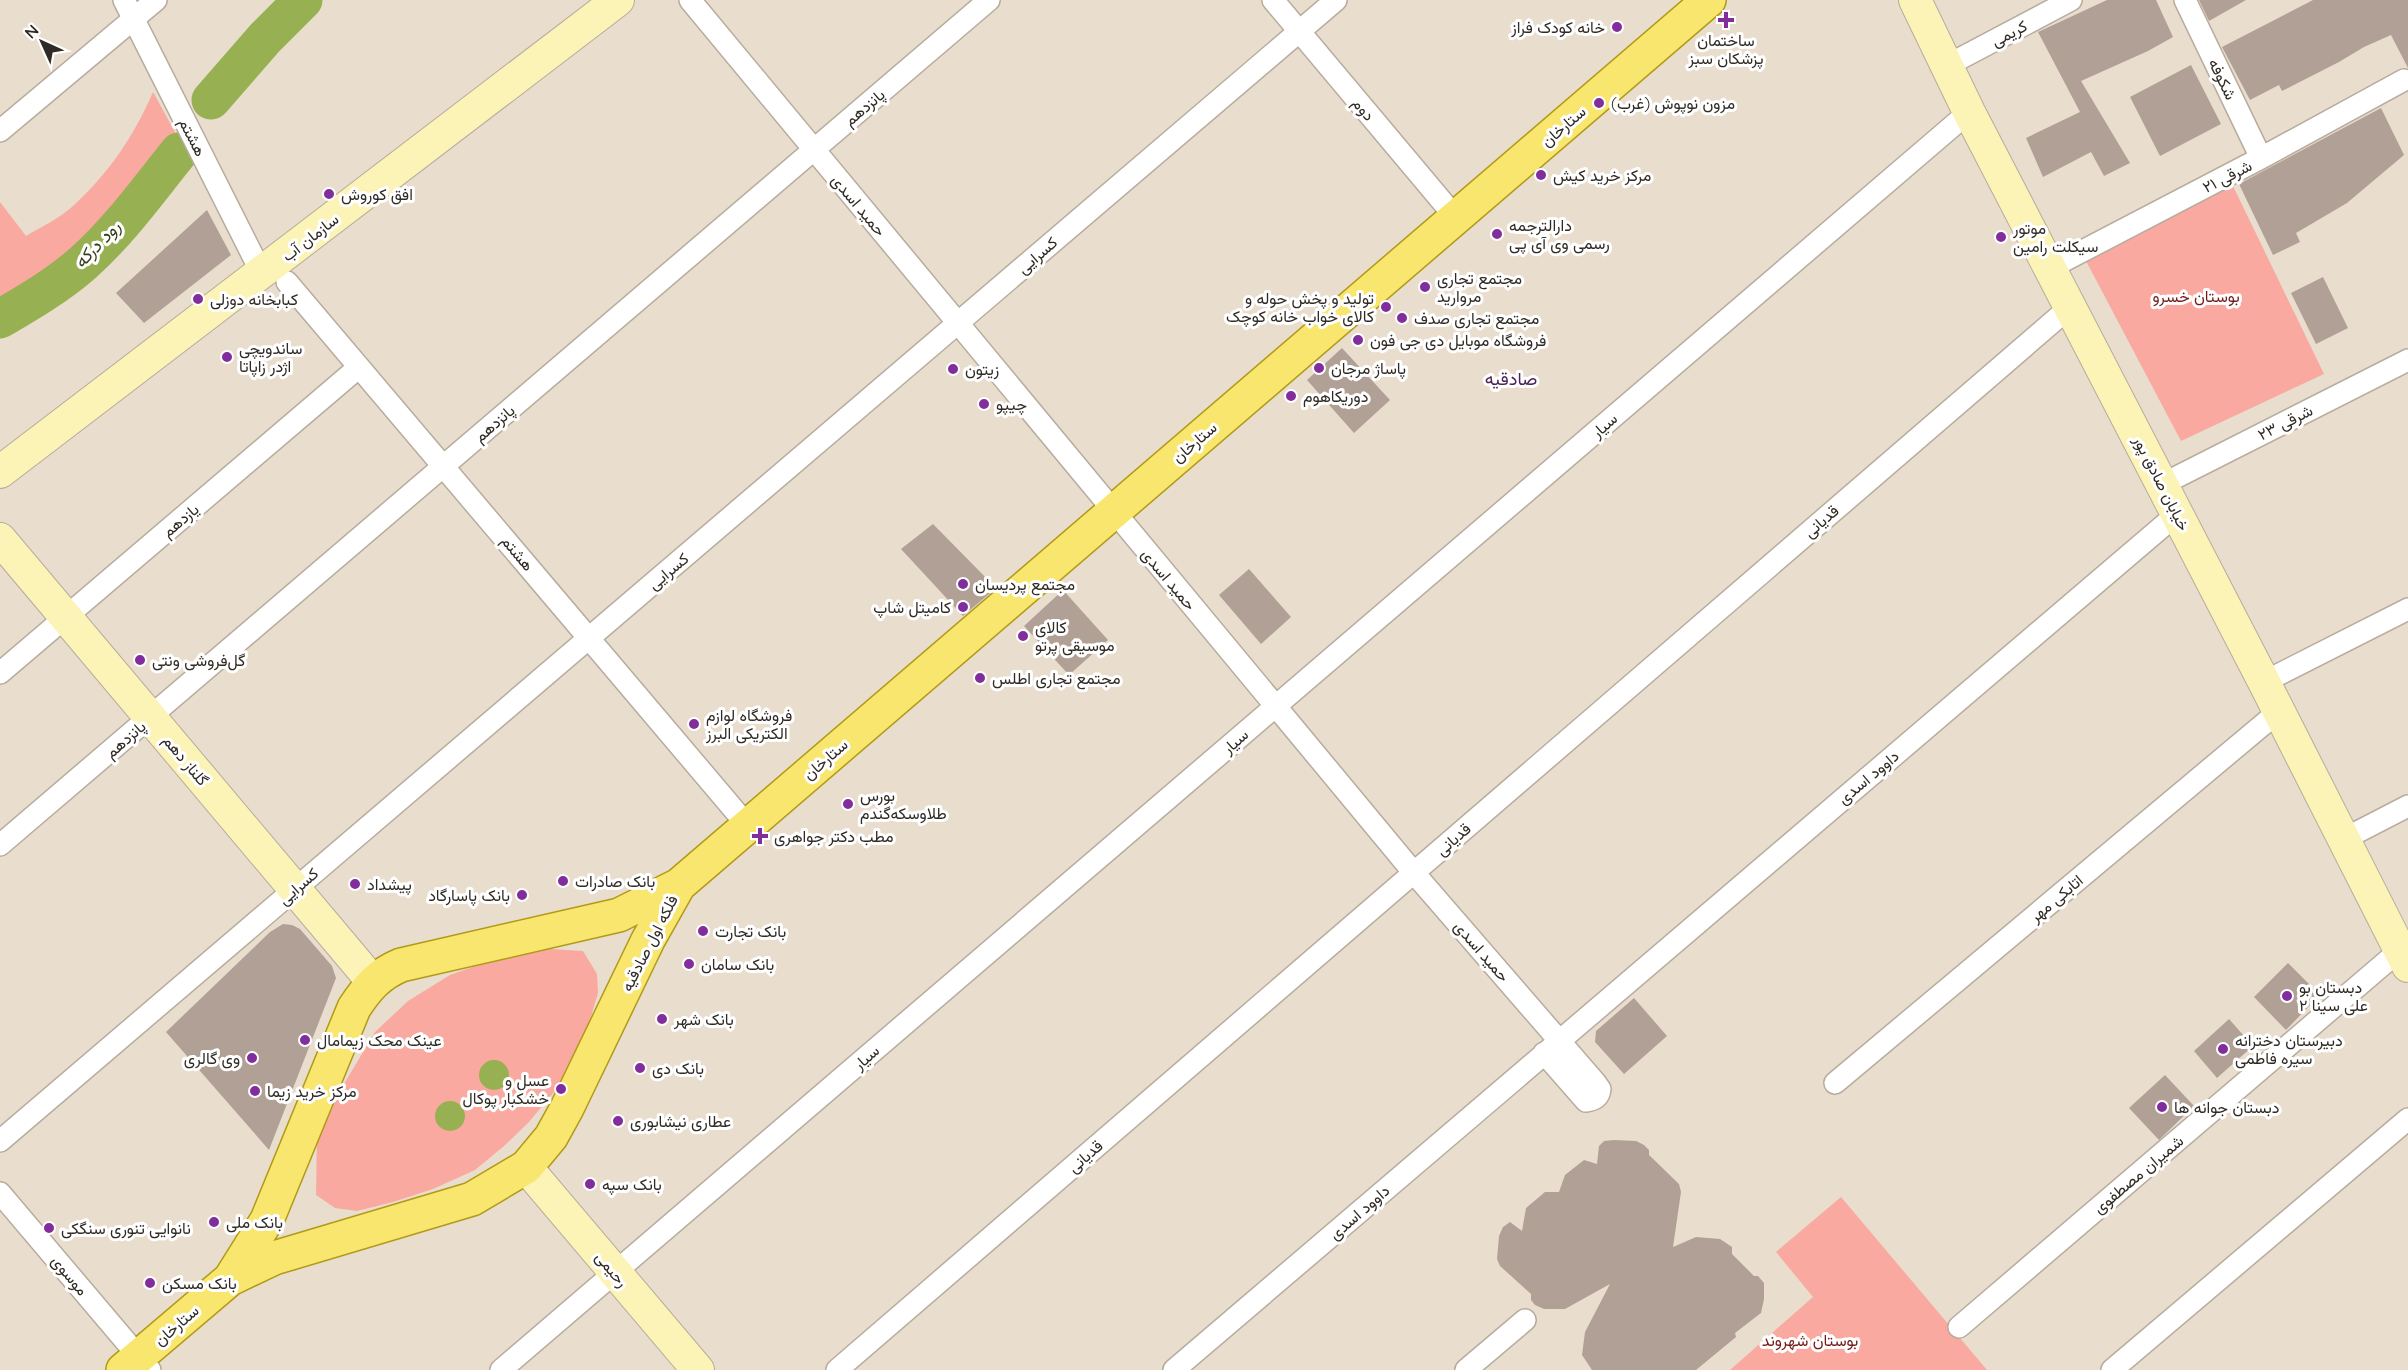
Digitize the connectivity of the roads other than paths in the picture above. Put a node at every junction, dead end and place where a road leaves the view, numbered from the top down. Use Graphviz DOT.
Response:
graph roads {
  1 [pos="124,0"];
  2 [pos="156,0"];
  3 [pos="618,0"];
  4 [pos="690,0"];
  5 [pos="989,0"];
  6 [pos="1273,0"];
  7 [pos="1336,0"];
  8 [pos="1710,0"];
  9 [pos="1915,0"];
  10 [pos="2071,0"];
  11 [pos="2185,0"];
  12 [pos="134,19"];
  13 [pos="1299,31"];
  14 [pos="1946,66"];
  15 [pos="2404,80"];
  16 [pos="1969,112"];
  17 [pos="0,131"];
  18 [pos="814,149"];
  19 [pos="2261,158"];
  20 [pos="1456,218"];
  21 [pos="2050,268"];
  22 [pos="274,278"];
  23 [pos="2070,308"];
  24 [pos="957,323"];
  25 [pos="2408,360"];
  26 [pos="359,367"];
  27 [pos="444,466"];
  28 [pos="0,472"];
  29 [pos="2163,484"];
  30 [pos="1113,512"];
  31 [pos="2177,514"];
  32 [pos="0,539"];
  33 [pos="2408,609"];
  34 [pos="66,617"];
  35 [pos="589,638"];
  36 [pos="0,673"];
  37 [pos="2264,682"];
  38 [pos="1275,706"];
  39 [pos="2278,712"];
  40 [pos="150,717"];
  41 [pos="2408,806"];
  42 [pos="747,825"];
  43 [pos="2344,838"];
  44 [pos="0,845"];
  45 [pos="1414,873"];
  46 [pos="679,885"];
  47 [pos="295,889"];
  48 [pos="2404,958"];
  49 [pos="373,982"];
  50 [pos="1552,1047"];
  51 [pos="1835,1083"];
  52 [pos="2408,1119"];
  53 [pos="0,1141"];
  54 [pos="526,1167"];
  55 [pos="0,1193"];
  56 [pos="615,1272"];
  57 [pos="230,1279"];
  58 [pos="1525,1320"];
  59 [pos="1959,1327"];
  60 [pos="137,1365"];
  61 [pos="501,1370"];
  62 [pos="698,1370"];
  63 [pos="837,1370"];
  64 [pos="1174,1370"];
  65 [pos="1466,1370"];
  66 [pos="2112,1370"];
  1 -- 12 [label="street, هشتم"];
  2 -- 12 [label="street"];
  3 -- 22 [label="main road, سازمان آب"];
  4 -- 18 [label="street, حمید اسدی"];
  5 -- 18 [label="street, پانزدهم"];
  6 -- 13 [label="street, دوم"];
  7 -- 13 [label="street, کسرایی"];
  8 -- 20 [label="main road, ستارخان"];
  9 -- 14 [label="main road, خیابان صادق پور"];
  10 -- 14 [label="street, کریمی"];
  11 -- 19 [label="street, شکوفه"];
  12 -- 17 [label="street"];
  12 -- 22 [label="street, هشتم"];
  13 -- 20 [label="street, دوم"];
  13 -- 24 [label="street, کسرایی"];
  14 -- 16 [label="main road, خیابان صادق پور"];
  15 -- 19 [label="street, ۲۱ شرقی"];
  16 -- 21 [label="main road, خیابان صادق پور"];
  16 -- 38 [label="street, سیار"];
  18 -- 24 [label="street, حمید اسدی"];
  18 -- 27 [label="street, پانزدهم"];
  19 -- 21 [label="street, ۲۱ شرقی"];
  20 -- 30 [label="main road, ستارخان"];
  21 -- 23 [label="main road, خیابان صادق پور"];
  22 -- 26 [label="street, هشتم"];
  22 -- 28 [label="main road, سازمان آب"];
  23 -- 29 [label="main road, خیابان صادق پور"];
  23 -- 45 [label="street, قدیانی"];
  24 -- 30 [label="street, حمید اسدی"];
  24 -- 35 [label="street, کسرایی"];
  25 -- 29 [label="street, ۲۳ شرقی"];
  26 -- 27 [label="street, هشتم"];
  26 -- 34 [label="street, یازدهم"];
  27 -- 35 [label="street, هشتم"];
  27 -- 40 [label="street, پانزدهم"];
  29 -- 31 [label="main road, خیابان صادق پور"];
  30 -- 38 [label="street, حمید اسدی"];
  30 -- 42 [label="main road, ستارخان"];
  31 -- 37 [label="main road, خیابان صادق پور"];
  31 -- 50 [label="street, داوود اسدی"];
  32 -- 34 [label="main road, گلناز دهم"];
  33 -- 37 [label="street"];
  34 -- 36 [label="street, یازدهم"];
  34 -- 40 [label="main road, گلناز دهم"];
  35 -- 42 [label="street, هشتم"];
  35 -- 47 [label="street, کسرایی"];
  37 -- 39 [label="main road, خیابان صادق پور"];
  38 -- 45 [label="street, حمید اسدی"];
  38 -- 56 [label="street, سیار"];
  39 -- 43 [label="main road, خیابان صادق پور"];
  39 -- 51 [label="street, اتابکی مهر"];
  40 -- 44 [label="street, پانزدهم"];
  40 -- 47 [label="main road, گلناز دهم"];
  41 -- 43 [label="street"];
  42 -- 46 [label="main road, ستارخان"];
  43 -- 48 [label="main road, خیابان صادق پور"];
  45 -- 50 [label="street, حمید اسدی"];
  45 -- 63 [label="street, قدیانی"];
  46 -- 49 [label="main road, فلکه اول صادقیه"];
  46 -- 54 [label="main road, فلکه اول صادقیه"];
  47 -- 49 [label="main road, گلناز دهم"];
  47 -- 53 [label="street, کسرایی"];
  48 -- 59 [label="street, شمیران مصطفوی"];
  49 -- 57 [label="main road, فلکه اول صادقیه"];
  50 -- 64 [label="street, داوود اسدی"];
  52 -- 66 [label="street"];
  54 -- 56 [label="main road, رحیمی"];
  54 -- 57 [label="main road, فلکه اول صادقیه"];
  55 -- 60 [label="street, موسوی"];
  56 -- 61 [label="street, سیار"];
  56 -- 62 [label="main road, رحیمی"];
  57 -- 60 [label="main road, ستارخان"];
  58 -- 65 [label="street"];
}
